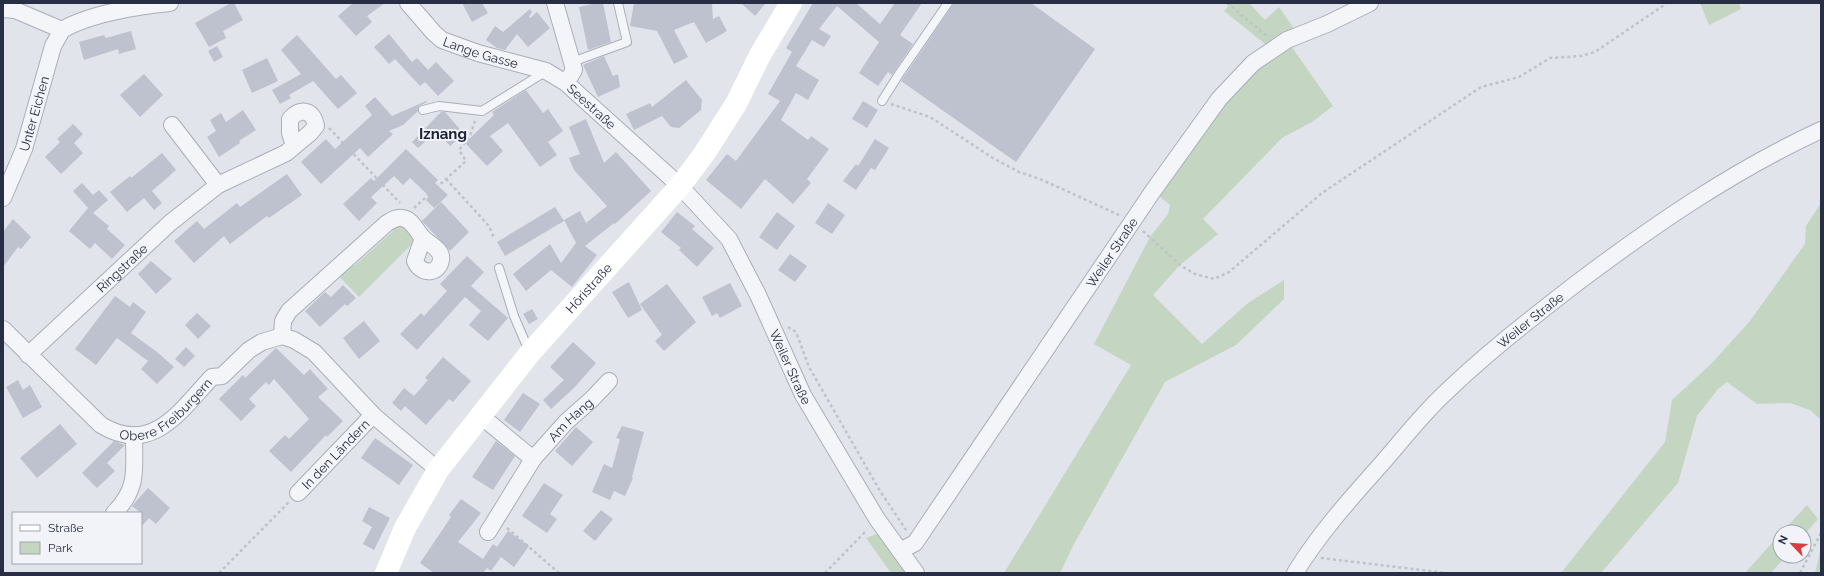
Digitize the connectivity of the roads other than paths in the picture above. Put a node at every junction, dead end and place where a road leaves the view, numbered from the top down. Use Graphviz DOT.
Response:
graph roads {
  1 [pos="170,3"];
  2 [pos="408,3"];
  3 [pos="554,3"];
  4 [pos="618,3"];
  5 [pos="791,3"];
  6 [pos="948,3"];
  7 [pos="1370,3"];
  8 [pos="3,9"];
  9 [pos="62,30"];
  10 [pos="572,62"];
  11 [pos="546,71"];
  12 [pos="566,83"];
  13 [pos="882,102"];
  14 [pos="422,110"];
  15 [pos="172,125"];
  16 [pos="1821,130"];
  17 [pos="294,146"];
  18 [pos="218,185"];
  19 [pos="680,186"];
  20 [pos="3,198"];
  21 [pos="423,238"];
  22 [pos="499,268"];
  23 [pos="3,329"];
  24 [pos="282,336"];
  25 [pos="530,354"];
  26 [pos="28,355"];
  27 [pos="609,381"];
  28 [pos="373,415"];
  29 [pos="481,416"];
  30 [pos="134,436"];
  31 [pos="533,459"];
  32 [pos="438,470"];
  33 [pos="298,493"];
  34 [pos="115,512"];
  35 [pos="492,526"];
  36 [pos="900,551"];
  37 [pos="386,573"];
  38 [pos="916,573"];
  39 [pos="1295,573"];
  1 -- 9 [label="street"];
  2 -- 11 [label="street, Lange Gasse"];
  3 -- 10 [label="street, Seestraße"];
  4 -- 10 [label="lane"];
  5 -- 19 [label="main road, Höristraße"];
  6 -- 13 [label="lane"];
  7 -- 36 [label="street, Weiler Straße"];
  8 -- 9 [label="street"];
  9 -- 20 [label="street, Unter Eichen"];
  10 -- 12 [label="street, Seestraße"];
  11 -- 12 [label="street, Lange Gasse"];
  11 -- 14 [label="lane"];
  12 -- 19 [label="street, Seestraße"];
  15 -- 18 [label="street"];
  16 -- 39 [label="street, Weiler Straße"];
  17 -- 17 [label="street, Ringstraße"];
  17 -- 18 [label="street, Ringstraße"];
  18 -- 26 [label="street, Ringstraße"];
  19 -- 25 [label="main road, Höristraße"];
  19 -- 36 [label="street, Weiler Straße"];
  21 -- 24 [label="street"];
  22 -- 25 [label="lane"];
  23 -- 26 [label="street, Obere Freiburgern"];
  24 -- 28 [label="street"];
  24 -- 30 [label="street, Obere Freiburgern"];
  25 -- 29 [label="main road, Höristraße"];
  26 -- 30 [label="street, Obere Freiburgern"];
  27 -- 31 [label="street, Am Hang"];
  28 -- 32 [label="street"];
  28 -- 33 [label="street, In den Ländern"];
  29 -- 31 [label="street"];
  29 -- 32 [label="main road, Höristraße"];
  30 -- 34 [label="street"];
  31 -- 35 [label="street, Am Hang"];
  32 -- 37 [label="main road, Höristraße"];
  36 -- 38 [label="street, Weiler Straße"];
}
